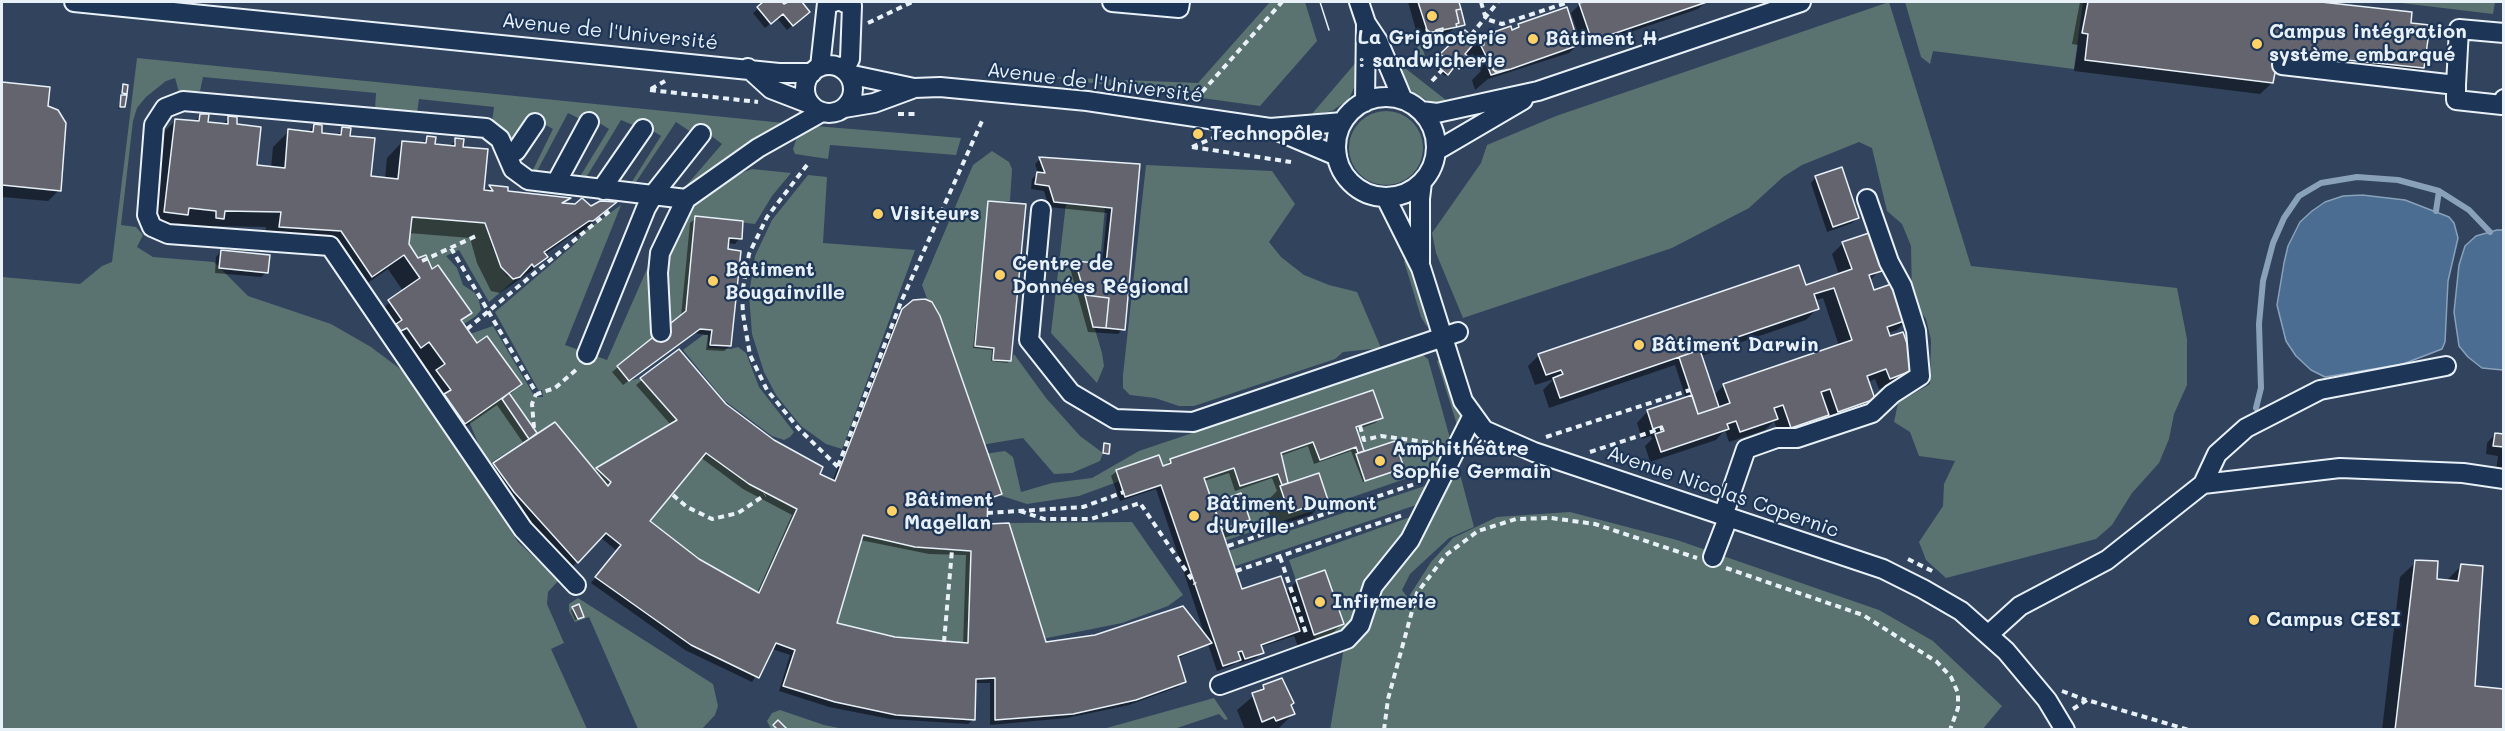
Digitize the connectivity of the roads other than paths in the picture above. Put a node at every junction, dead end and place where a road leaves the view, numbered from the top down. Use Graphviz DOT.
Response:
graph roads {
  1 [pos="74,2"];
  2 [pos="834,2"];
  3 [pos="843,2"];
  4 [pos="1112,2"];
  5 [pos="1180,2"];
  6 [pos="1359,2"];
  7 [pos="1801,2"];
  8 [pos="1365,23"];
  9 [pos="2504,33"];
  10 [pos="2282,65"];
  11 [pos="748,68"];
  12 [pos="816,70"];
  13 [pos="846,72"];
  14 [pos="2456,85"];
  15 [pos="914,88"];
  16 [pos="1538,91"];
  17 [pos="2504,99"];
  18 [pos="1403,100"];
  19 [pos="1365,102"];
  20 [pos="816,108"];
  21 [pos="844,108"];
  22 [pos="1421,111"];
  23 [pos="589,122"];
  24 [pos="1343,122"];
  25 [pos="535,123"];
  26 [pos="1270,128"];
  27 [pos="642,129"];
  28 [pos="701,134"];
  29 [pos="1436,151"];
  30 [pos="507,155"];
  31 [pos="1337,156"];
  32 [pos="1422,182"];
  33 [pos="556,183"];
  34 [pos="604,190"];
  35 [pos="655,196"];
  36 [pos="1386,198"];
  37 [pos="686,199"];
  38 [pos="1867,199"];
  39 [pos="1041,210"];
  40 [pos="1421,268"];
  41 [pos="661,332"];
  42 [pos="1450,335"];
  43 [pos="588,354"];
  44 [pos="2446,366"];
  45 [pos="1472,417"];
  46 [pos="2504,479"];
  47 [pos="2203,484"];
  48 [pos="1725,517"];
  49 [pos="1712,560"];
  50 [pos="576,585"];
  51 [pos="1988,635"];
  52 [pos="1220,685"];
  53 [pos="2062,724"];
  1 -- 11 [label="street, Avenue de l'Université"];
  2 -- 12 [label="street"];
  3 -- 13 [label="street"];
  4 -- 5 [label="street"];
  6 -- 8 [label="street"];
  7 -- 16 [label="street"];
  8 -- 18 [label="street"];
  8 -- 19 [label="street"];
  9 -- 14 [label="street"];
  10 -- 14 [label="street"];
  11 -- 12 [label="street, Avenue de l'Université"];
  11 -- 20 [label="street"];
  12 -- 13 [label="street"];
  12 -- 20 [label="street"];
  13 -- 15 [label="street, Avenue de l'Université"];
  13 -- 21 [label="street"];
  14 -- 17 [label="street"];
  15 -- 21 [label="street, Avenue de l'Université"];
  15 -- 26 [label="street, Avenue de l'Université"];
  16 -- 22 [label="street"];
  16 -- 29 [label="street"];
  18 -- 19 [label="street"];
  18 -- 22 [label="street"];
  19 -- 24 [label="street"];
  20 -- 21 [label="street"];
  20 -- 37 [label="street"];
  22 -- 29 [label="street"];
  23 -- 33 [label="street"];
  24 -- 26 [label="street, Avenue de l'Université"];
  24 -- 31 [label="street"];
  25 -- 30 [label="street"];
  26 -- 31 [label="street, Avenue de l'Université"];
  27 -- 34 [label="street"];
  28 -- 35 [label="street"];
  29 -- 32 [label="street"];
  30 -- 33 [label="street"];
  30 -- 50 [label="street"];
  31 -- 36 [label="street"];
  32 -- 36 [label="street"];
  32 -- 40 [label="street, Avenue Nicolas Copernic"];
  33 -- 34 [label="street"];
  34 -- 35 [label="street"];
  35 -- 37 [label="street"];
  35 -- 43 [label="street"];
  36 -- 40 [label="street, Avenue Nicolas Copernic"];
  37 -- 41 [label="street"];
  38 -- 48 [label="street"];
  39 -- 42 [label="street"];
  40 -- 42 [label="street, Avenue Nicolas Copernic"];
  42 -- 45 [label="street, Avenue Nicolas Copernic"];
  44 -- 47 [label="street"];
  45 -- 48 [label="street, Avenue Nicolas Copernic"];
  45 -- 52 [label="street"];
  46 -- 47 [label="street"];
  47 -- 51 [label="street"];
  48 -- 49 [label="street"];
  48 -- 51 [label="street, Avenue Nicolas Copernic"];
  51 -- 53 [label="street, Avenue Nicolas Copernic"];
}
